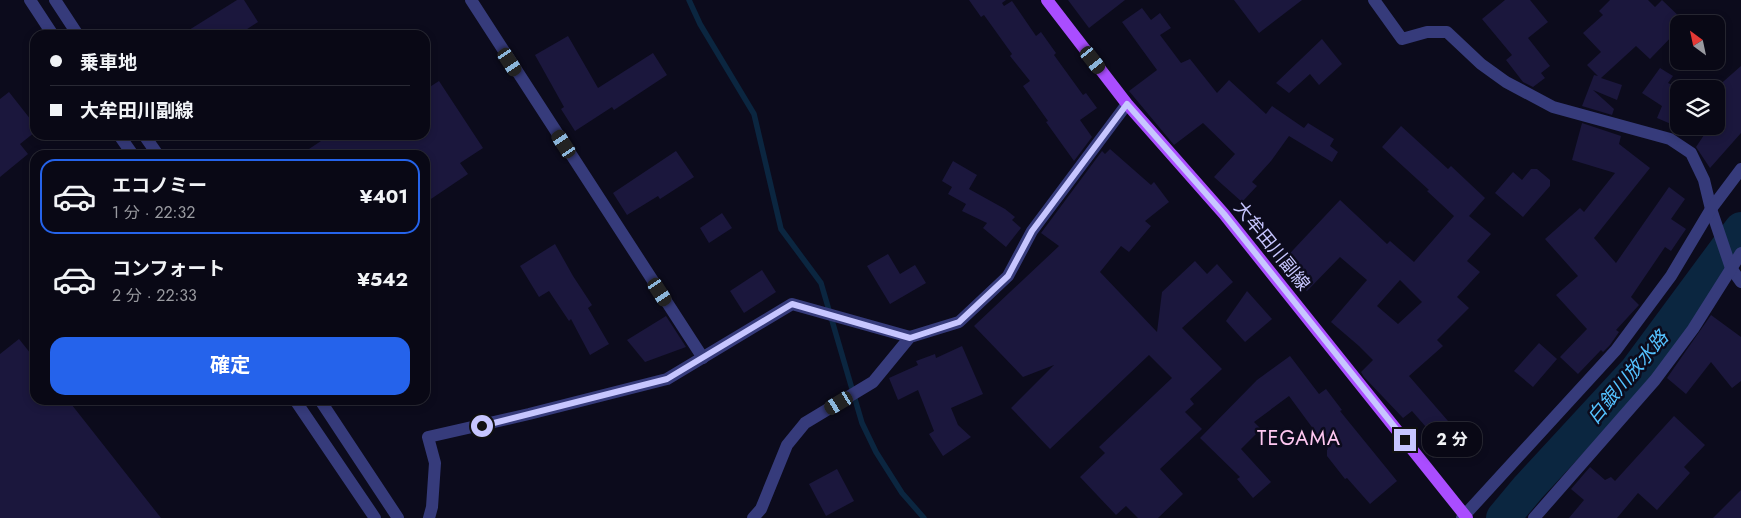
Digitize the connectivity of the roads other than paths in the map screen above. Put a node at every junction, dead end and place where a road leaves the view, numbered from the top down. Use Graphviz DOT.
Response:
graph roads {
  1 [pos="30,0"];
  2 [pos="55,0"];
  3 [pos="471,0"];
  4 [pos="1047,0"];
  5 [pos="1374,0"];
  6 [pos="51,30"];
  7 [pos="75,30"];
  8 [pos="1127,104"];
  9 [pos="1741,169"];
  10 [pos="1711,209"];
  11 [pos="1741,253"];
  12 [pos="1731,268"];
  13 [pos="1741,282"];
  14 [pos="910,338"];
  15 [pos="703,358"];
  16 [pos="298,405"];
  17 [pos="323,405"];
  18 [pos="1465,517"];
  19 [pos="375,518"];
  20 [pos="398,518"];
  21 [pos="429,518"];
  22 [pos="753,518"];
  23 [pos="1534,518"];
  1 -- 6 [label="street"];
  2 -- 7 [label="street"];
  3 -- 15 [label="street"];
  4 -- 8 [label="main road, 大牟田川副線"];
  5 -- 10 [label="street"];
  8 -- 14 [label="street"];
  8 -- 18 [label="main road, 大牟田川副線"];
  9 -- 10 [label="street"];
  10 -- 12 [label="street"];
  10 -- 18 [label="street"];
  11 -- 12 [label="street"];
  12 -- 13 [label="street"];
  12 -- 23 [label="street"];
  14 -- 15 [label="street"];
  14 -- 22 [label="street"];
  15 -- 21 [label="street"];
  16 -- 19 [label="street"];
  17 -- 20 [label="street"];
}
